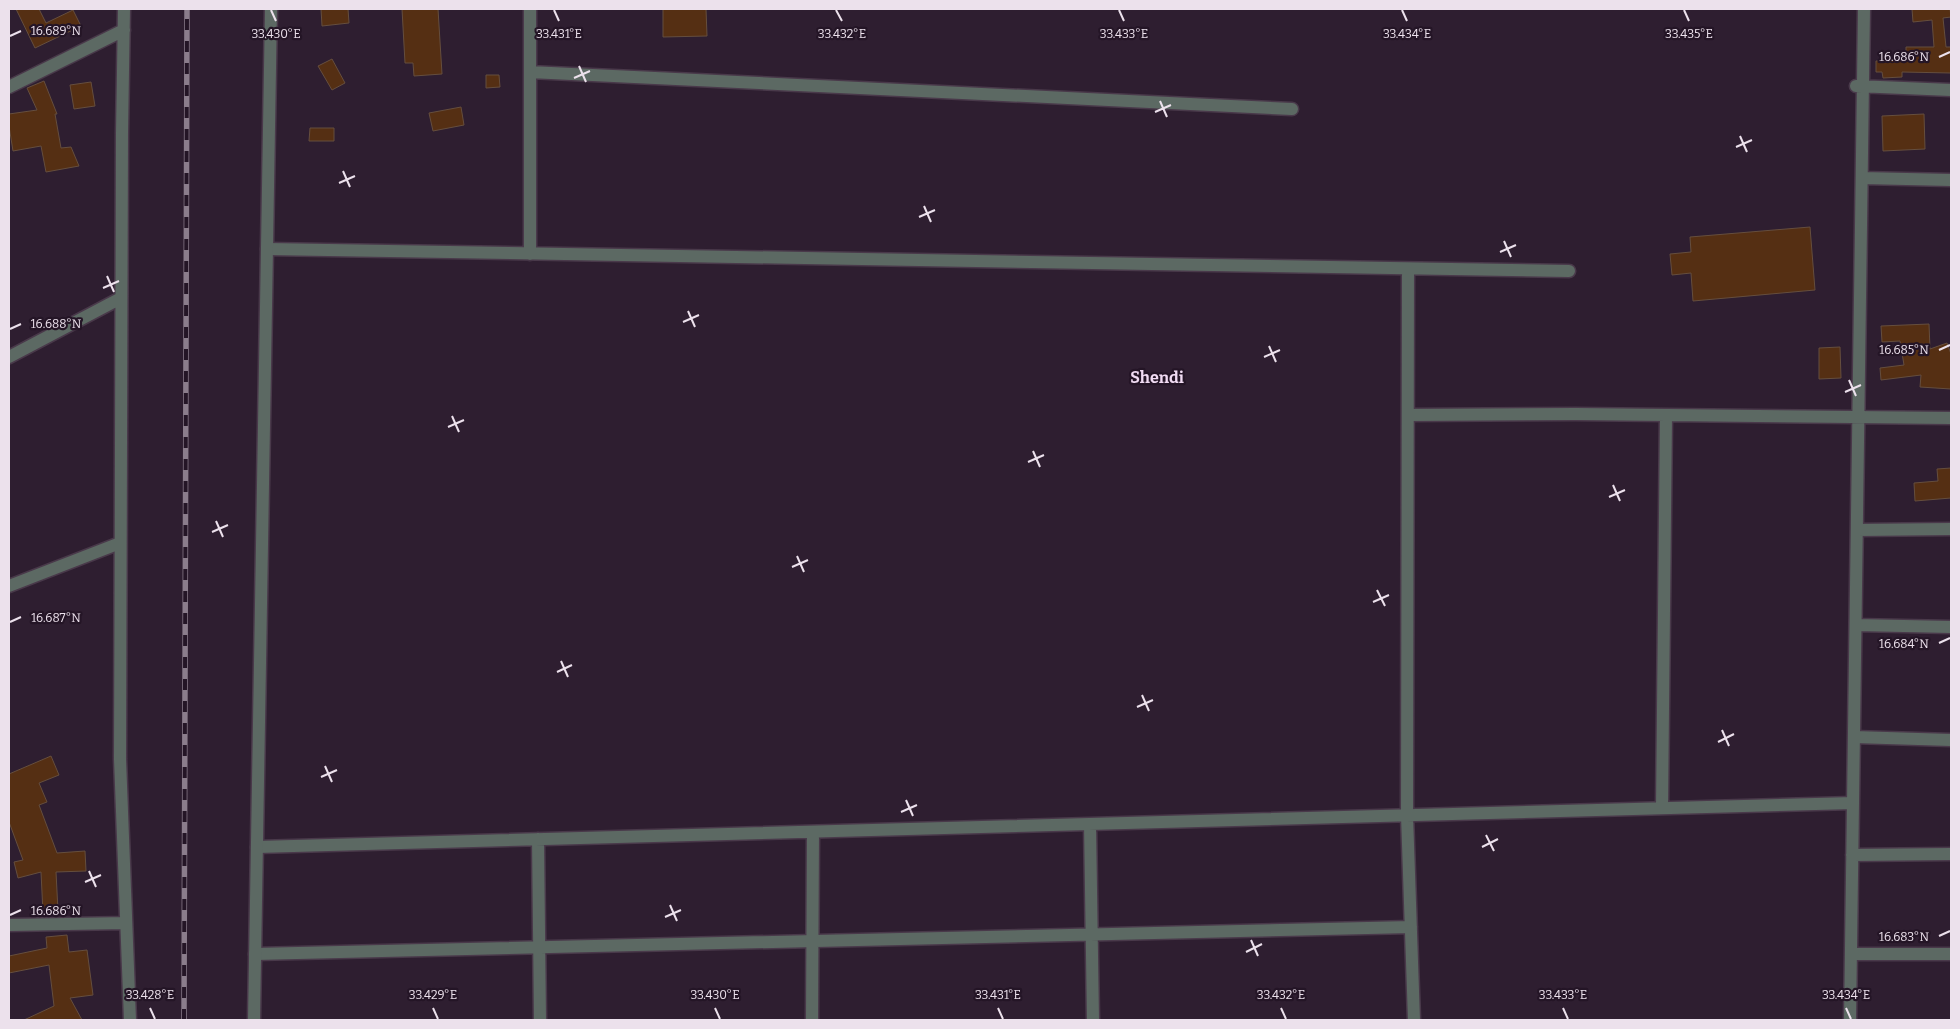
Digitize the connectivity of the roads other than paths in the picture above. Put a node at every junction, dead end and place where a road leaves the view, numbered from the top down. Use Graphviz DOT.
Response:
graph roads {
  1 [pos="124,9"];
  2 [pos="271,9"];
  3 [pos="530,9"];
  4 [pos="1864,9"];
  5 [pos="124,30"];
  6 [pos="530,72"];
  7 [pos="1859,86"];
  8 [pos="9,87"];
  9 [pos="1951,90"];
  10 [pos="1292,109"];
  11 [pos="1862,178"];
  12 [pos="1951,180"];
  13 [pos="267,249"];
  14 [pos="530,254"];
  15 [pos="1408,268"];
  16 [pos="1569,271"];
  17 [pos="121,298"];
  18 [pos="9,357"];
  19 [pos="1408,415"];
  20 [pos="1666,415"];
  21 [pos="1858,417"];
  22 [pos="1951,418"];
  23 [pos="1951,529"];
  24 [pos="1857,530"];
  25 [pos="120,543"];
  26 [pos="9,572"];
  27 [pos="12,585"];
  28 [pos="1856,624"];
  29 [pos="1951,627"];
  30 [pos="1854,737"];
  31 [pos="1951,740"];
  32 [pos="1853,803"];
  33 [pos="1662,808"];
  34 [pos="1407,815"];
  35 [pos="1090,824"];
  36 [pos="813,832"];
  37 [pos="538,839"];
  38 [pos="257,847"];
  39 [pos="1951,854"];
  40 [pos="1852,855"];
  41 [pos="126,923"];
  42 [pos="9,925"];
  43 [pos="1411,927"];
  44 [pos="1092,934"];
  45 [pos="813,941"];
  46 [pos="539,947"];
  47 [pos="255,954"];
  48 [pos="1851,954"];
  49 [pos="1951,954"];
  50 [pos="130,1020"];
  51 [pos="254,1020"];
  52 [pos="540,1020"];
  53 [pos="812,1020"];
  54 [pos="1093,1020"];
  55 [pos="1414,1020"];
  56 [pos="1850,1020"];
  1 -- 5 [label="street"];
  2 -- 13 [label="street"];
  3 -- 6 [label="street"];
  4 -- 7 [label="street"];
  5 -- 8 [label="street"];
  5 -- 17 [label="street"];
  6 -- 10 [label="street"];
  6 -- 14 [label="street"];
  7 -- 9 [label="street"];
  7 -- 11 [label="street"];
  11 -- 12 [label="street"];
  11 -- 21 [label="street"];
  13 -- 14 [label="street"];
  13 -- 38 [label="street"];
  14 -- 15 [label="street"];
  15 -- 16 [label="street"];
  15 -- 19 [label="street"];
  17 -- 18 [label="street"];
  17 -- 25 [label="street"];
  19 -- 20 [label="street"];
  19 -- 34 [label="street"];
  20 -- 21 [label="street"];
  20 -- 33 [label="street"];
  21 -- 22 [label="street"];
  21 -- 24 [label="street"];
  23 -- 24 [label="street"];
  24 -- 28 [label="street"];
  25 -- 27 [label="street"];
  25 -- 41 [label="street"];
  26 -- 27 [label="street"];
  28 -- 29 [label="street"];
  28 -- 30 [label="street"];
  30 -- 31 [label="street"];
  30 -- 32 [label="street"];
  32 -- 33 [label="street"];
  32 -- 40 [label="street"];
  33 -- 34 [label="street"];
  34 -- 35 [label="street"];
  34 -- 43 [label="street"];
  35 -- 36 [label="street"];
  35 -- 44 [label="street"];
  36 -- 37 [label="street"];
  36 -- 45 [label="street"];
  37 -- 38 [label="street"];
  37 -- 46 [label="street"];
  38 -- 47 [label="street"];
  39 -- 40 [label="street"];
  40 -- 48 [label="street"];
  41 -- 42 [label="street"];
  41 -- 50 [label="street"];
  43 -- 44 [label="street"];
  43 -- 55 [label="street"];
  44 -- 45 [label="street"];
  44 -- 54 [label="street"];
  45 -- 46 [label="street"];
  45 -- 53 [label="street"];
  46 -- 47 [label="street"];
  46 -- 52 [label="street"];
  47 -- 51 [label="street"];
  48 -- 49 [label="street"];
  48 -- 56 [label="street"];
}
